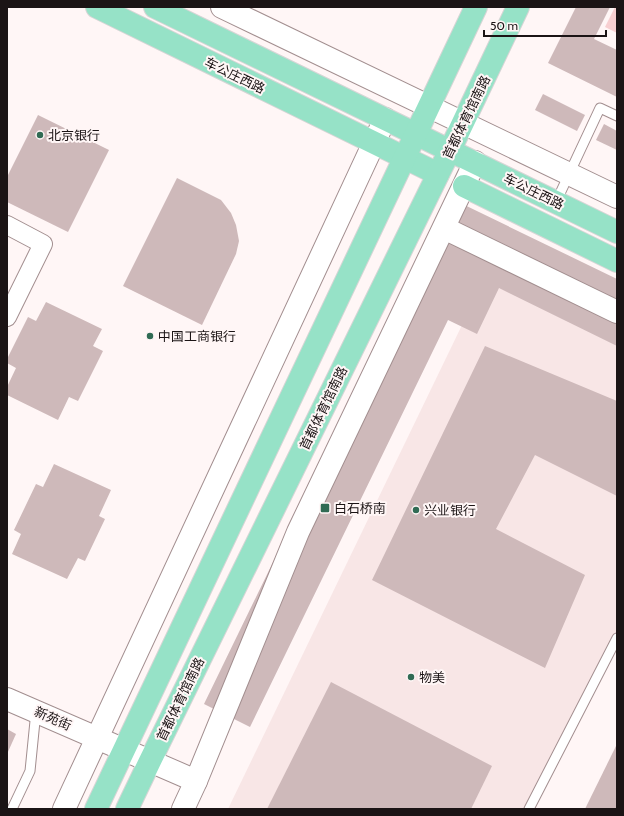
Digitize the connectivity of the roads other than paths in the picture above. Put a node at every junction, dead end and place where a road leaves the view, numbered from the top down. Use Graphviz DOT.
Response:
graph roads {
  1 [pos="97,7"];
  2 [pos="155,7"];
  3 [pos="222,7"];
  4 [pos="476,7"];
  5 [pos="518,7"];
  6 [pos="430,107"];
  7 [pos="617,116"];
  8 [pos="385,119"];
  9 [pos="464,122"];
  10 [pos="416,134"];
  11 [pos="374,143"];
  12 [pos="450,150"];
  13 [pos="406,158"];
  14 [pos="475,162"];
  15 [pos="438,174"];
  16 [pos="569,174"];
  17 [pos="464,186"];
  18 [pos="617,197"];
  19 [pos="556,202"];
  20 [pos="7,225"];
  21 [pos="444,228"];
  22 [pos="617,232"];
  23 [pos="617,261"];
  24 [pos="617,312"];
  25 [pos="7,317"];
  26 [pos="617,638"];
  27 [pos="7,698"];
  28 [pos="36,711"];
  29 [pos="98,738"];
  30 [pos="124,749"];
  31 [pos="150,761"];
  32 [pos="196,781"];
  33 [pos="12,809"];
  34 [pos="64,809"];
  35 [pos="96,809"];
  36 [pos="128,809"];
  37 [pos="183,809"];
  38 [pos="529,809"];
  1 -- 11 [label="main road, 车公庄西路"];
  2 -- 8 [label="main road, 车公庄西路"];
  3 -- 6 [label="street"];
  4 -- 6 [label="main road"];
  5 -- 9 [label="main road, 首都体育馆南路"];
  6 -- 9 [label="street"];
  6 -- 10 [label="main road"];
  7 -- 16 [label="lane"];
  8 -- 10 [label="main road, 车公庄西路"];
  8 -- 11 [label="street"];
  9 -- 12 [label="main road, 首都体育馆南路"];
  9 -- 16 [label="street"];
  10 -- 12 [label="main road, 车公庄西路"];
  10 -- 13 [label="main road"];
  11 -- 13 [label="main road, 车公庄西路"];
  11 -- 29 [label="street"];
  12 -- 14 [label="main road, 车公庄西路"];
  12 -- 15 [label="main road, 首都体育馆南路"];
  13 -- 15 [label="main road, 车公庄西路"];
  13 -- 30 [label="main road"];
  14 -- 17 [label="street"];
  14 -- 19 [label="main road, 车公庄西路"];
  15 -- 17 [label="street"];
  15 -- 31 [label="main road, 首都体育馆南路"];
  16 -- 18 [label="street"];
  16 -- 19 [label="lane"];
  17 -- 21 [label="street"];
  17 -- 23 [label="main road, 车公庄西路"];
  19 -- 22 [label="main road, 车公庄西路"];
  20 -- 25 [label="street"];
  21 -- 24 [label="street"];
  21 -- 32 [label="street"];
  26 -- 38 [label="lane"];
  27 -- 28 [label="street, 新苑街"];
  28 -- 29 [label="street, 新苑街"];
  28 -- 33 [label="lane"];
  29 -- 30 [label="street, 新苑街"];
  29 -- 34 [label="street"];
  30 -- 31 [label="street, 新苑街"];
  30 -- 35 [label="main road"];
  31 -- 32 [label="street, 新苑街"];
  31 -- 36 [label="main road, 首都体育馆南路"];
  32 -- 37 [label="street"];
}
